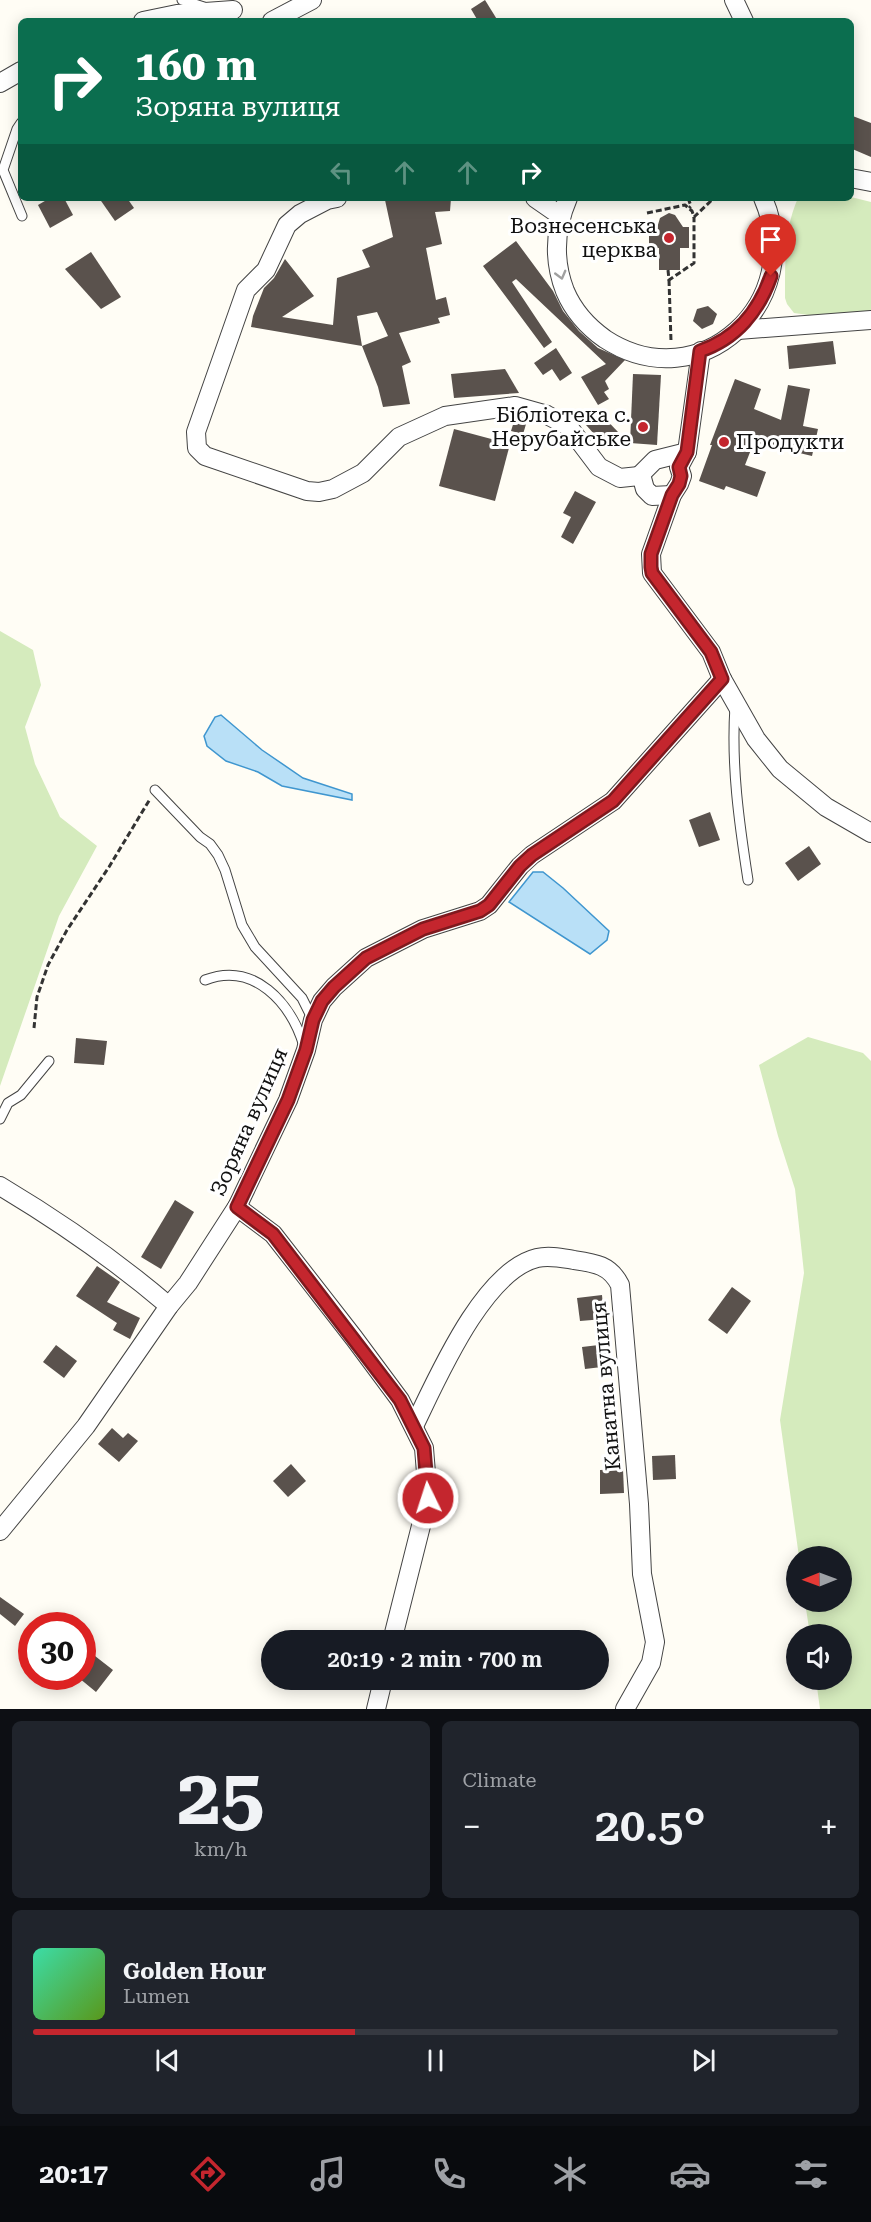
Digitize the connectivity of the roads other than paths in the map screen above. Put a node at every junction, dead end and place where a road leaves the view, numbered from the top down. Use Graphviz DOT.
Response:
graph roads {
  1 [pos="182,0"];
  2 [pos="312,0"];
  3 [pos="734,0"];
  4 [pos="230,11"];
  5 [pos="158,18"];
  6 [pos="278,18"];
  7 [pos="743,18"];
  8 [pos="18,73"];
  9 [pos="0,83"];
  10 [pos="18,128"];
  11 [pos="854,179"];
  12 [pos="871,182"];
  13 [pos="325,201"];
  14 [pos="539,201"];
  15 [pos="567,201"];
  16 [pos="764,201"];
  17 [pos="22,216"];
  18 [pos="561,216"];
  19 [pos="871,320"];
  20 [pos="738,330"];
  21 [pos="700,351"];
  22 [pos="679,459"];
  23 [pos="639,477"];
  24 [pos="672,495"];
  25 [pos="722,679"];
  26 [pos="735,702"];
  27 [pos="155,790"];
  28 [pos="871,833"];
  29 [pos="748,880"];
  30 [pos="205,980"];
  31 [pos="313,1020"];
  32 [pos="306,1050"];
  33 [pos="49,1061"];
  34 [pos="0,1119"];
  35 [pos="0,1186"];
  36 [pos="237,1207"];
  37 [pos="169,1306"];
  38 [pos="414,1426"];
  39 [pos="0,1531"];
  40 [pos="395,1630"];
  41 [pos="381,1690"];
  42 [pos="376,1709"];
  43 [pos="625,1709"];
  1 -- 4 [label="lane"];
  2 -- 6 [label="street"];
  3 -- 7 [label="street"];
  4 -- 5 [label="street"];
  8 -- 9 [label="street"];
  10 -- 17 [label="lane"];
  11 -- 12 [label="street"];
  13 -- 23 [label="street"];
  14 -- 18 [label="street"];
  15 -- 18 [label="street"];
  16 -- 20 [label="street"];
  18 -- 21 [label="street, one-way"];
  19 -- 20 [label="street"];
  20 -- 21 [label="street"];
  21 -- 22 [label="street"];
  22 -- 23 [label="street"];
  22 -- 24 [label="street"];
  23 -- 24 [label="street"];
  24 -- 25 [label="street"];
  25 -- 26 [label="street"];
  25 -- 31 [label="street, Зоряна вулиця"];
  26 -- 28 [label="street"];
  26 -- 29 [label="lane"];
  27 -- 31 [label="lane"];
  30 -- 32 [label="lane"];
  31 -- 32 [label="street, Зоряна вулиця"];
  32 -- 36 [label="street, Зоряна вулиця"];
  33 -- 34 [label="lane"];
  35 -- 37 [label="street"];
  36 -- 37 [label="street, Зоряна вулиця"];
  36 -- 38 [label="street"];
  37 -- 39 [label="street, Зоряна вулиця"];
  38 -- 40 [label="street"];
  38 -- 43 [label="street, Канатна вулиця"];
  41 -- 42 [label="street"];
}
